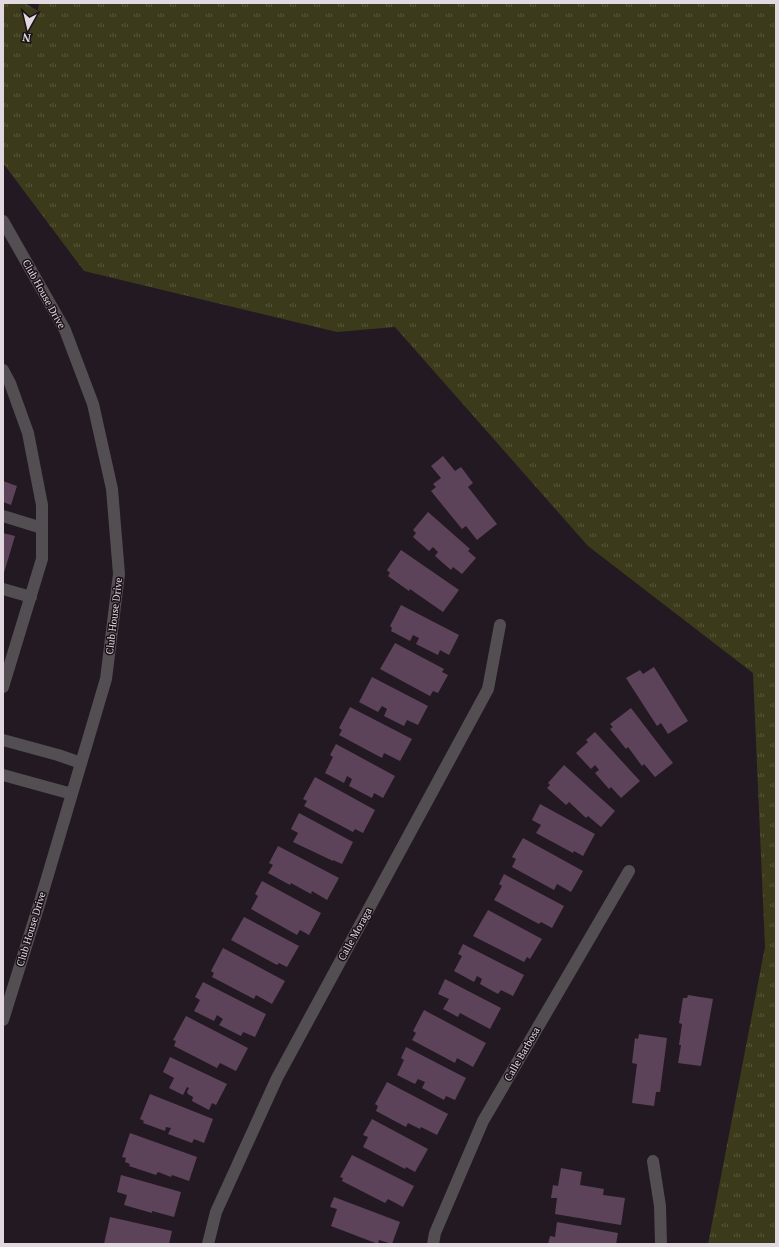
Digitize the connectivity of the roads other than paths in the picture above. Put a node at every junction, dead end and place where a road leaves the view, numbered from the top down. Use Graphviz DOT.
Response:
graph roads {
  1 [pos="3,221"];
  2 [pos="3,370"];
  3 [pos="3,516"];
  4 [pos="42,528"];
  5 [pos="3,589"];
  6 [pos="30,597"];
  7 [pos="500,625"];
  8 [pos="4,675"];
  9 [pos="3,687"];
  10 [pos="3,740"];
  11 [pos="81,763"];
  12 [pos="3,774"];
  13 [pos="72,794"];
  14 [pos="629,871"];
  15 [pos="3,1020"];
  16 [pos="653,1161"];
  17 [pos="208,1244"];
  18 [pos="433,1244"];
  19 [pos="661,1244"];
  1 -- 11 [label="street, Club House Drive"];
  2 -- 4 [label="street"];
  3 -- 4 [label="street"];
  4 -- 6 [label="street"];
  5 -- 6 [label="street"];
  6 -- 8 [label="street"];
  7 -- 17 [label="street, Calle Moraga"];
  8 -- 9 [label="street"];
  10 -- 11 [label="street"];
  11 -- 13 [label="street, Club House Drive"];
  12 -- 13 [label="street"];
  13 -- 15 [label="street, Club House Drive"];
  14 -- 18 [label="street, Calle Barbosa"];
  16 -- 19 [label="street"];
}
